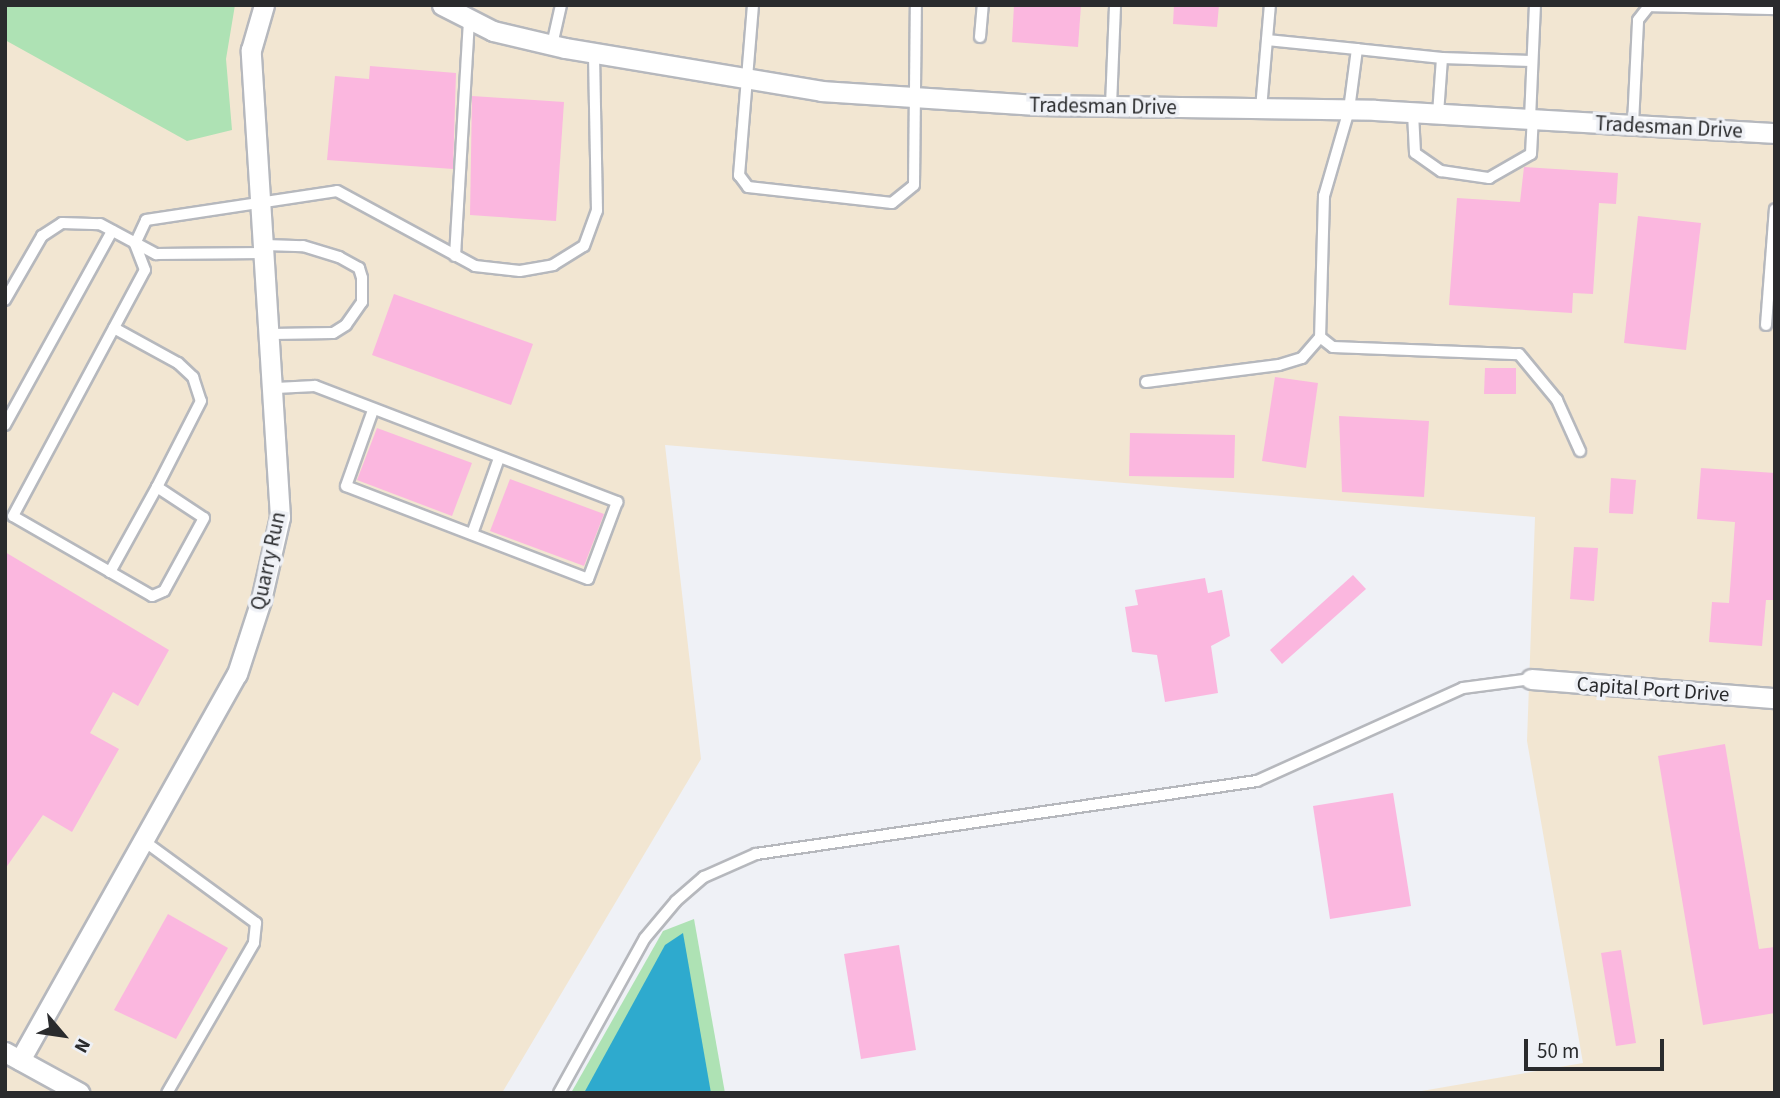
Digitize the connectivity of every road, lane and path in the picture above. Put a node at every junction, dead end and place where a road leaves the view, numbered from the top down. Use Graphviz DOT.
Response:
graph roads {
  1 [pos="264,5"];
  2 [pos="442,5"];
  3 [pos="561,5"];
  4 [pos="753,5"];
  5 [pos="916,5"];
  6 [pos="983,5"];
  7 [pos="1115,5"];
  8 [pos="1270,5"];
  9 [pos="1535,5"];
  10 [pos="1775,9"];
  11 [pos="469,19"];
  12 [pos="980,37"];
  13 [pos="1267,40"];
  14 [pos="552,45"];
  15 [pos="1357,49"];
  16 [pos="594,51"];
  17 [pos="1442,58"];
  18 [pos="1531,61"];
  19 [pos="748,77"];
  20 [pos="918,97"];
  21 [pos="1111,107"];
  22 [pos="1261,109"];
  23 [pos="1349,110"];
  24 [pos="1413,113"];
  25 [pos="1438,114"];
  26 [pos="1531,119"];
  27 [pos="1633,124"];
  28 [pos="1775,133"];
  29 [pos="263,206"];
  30 [pos="1775,209"];
  31 [pos="112,231"];
  32 [pos="135,244"];
  33 [pos="266,249"];
  34 [pos="455,256"];
  35 [pos="5,300"];
  36 [pos="1766,325"];
  37 [pos="114,328"];
  38 [pos="272,334"];
  39 [pos="1320,337"];
  40 [pos="1146,382"];
  41 [pos="276,388"];
  42 [pos="373,410"];
  43 [pos="5,425"];
  44 [pos="1580,451"];
  45 [pos="499,458"];
  46 [pos="157,487"];
  47 [pos="9,514"];
  48 [pos="472,534"];
  49 [pos="110,572"];
  50 [pos="1531,679"];
  51 [pos="1775,698"];
  52 [pos="144,841"];
  53 [pos="13,1056"];
  54 [pos="80,1093"];
  55 [pos="167,1093"];
  56 [pos="559,1093"];
  1 -- 29 [label="street, Quarry Run"];
  2 -- 11 [label="street, Tradesman Drive"];
  3 -- 14 [label="lane"];
  4 -- 19 [label="lane"];
  5 -- 20 [label="lane"];
  6 -- 12 [label="lane"];
  7 -- 21 [label="lane"];
  8 -- 13 [label="lane"];
  9 -- 18 [label="lane"];
  10 -- 27 [label="lane"];
  11 -- 14 [label="street, Tradesman Drive"];
  11 -- 34 [label="lane"];
  13 -- 15 [label="lane"];
  13 -- 22 [label="lane"];
  14 -- 16 [label="street, Tradesman Drive"];
  15 -- 17 [label="lane"];
  15 -- 23 [label="lane"];
  16 -- 19 [label="street, Tradesman Drive"];
  16 -- 34 [label="lane"];
  17 -- 18 [label="lane"];
  17 -- 25 [label="lane"];
  18 -- 26 [label="lane"];
  19 -- 20 [label="street, Tradesman Drive"];
  19 -- 20 [label="lane"];
  20 -- 21 [label="street, Tradesman Drive"];
  21 -- 22 [label="street, Tradesman Drive"];
  22 -- 23 [label="street, Tradesman Drive"];
  23 -- 24 [label="street, Tradesman Drive"];
  23 -- 39 [label="lane"];
  24 -- 25 [label="street, Tradesman Drive"];
  24 -- 26 [label="lane"];
  25 -- 26 [label="street, Tradesman Drive"];
  26 -- 27 [label="street, Tradesman Drive"];
  27 -- 28 [label="street, Tradesman Drive"];
  29 -- 32 [label="lane"];
  29 -- 33 [label="street, Quarry Run"];
  29 -- 34 [label="lane"];
  30 -- 36 [label="lane"];
  31 -- 32 [label="lane"];
  31 -- 35 [label="lane"];
  31 -- 43 [label="lane"];
  32 -- 33 [label="lane"];
  32 -- 37 [label="lane"];
  33 -- 38 [label="street, Quarry Run"];
  33 -- 38 [label="lane"];
  37 -- 46 [label="lane"];
  37 -- 47 [label="lane"];
  38 -- 41 [label="street, Quarry Run"];
  39 -- 40 [label="lane"];
  39 -- 44 [label="lane"];
  41 -- 42 [label="lane"];
  41 -- 52 [label="street, Quarry Run"];
  42 -- 45 [label="lane"];
  42 -- 48 [label="lane"];
  45 -- 48 [label="lane"];
  45 -- 48 [label="lane"];
  46 -- 49 [label="lane"];
  46 -- 49 [label="lane"];
  47 -- 49 [label="lane"];
  50 -- 51 [label="street, Capital Port Drive"];
  50 -- 56 [label="lane"];
  52 -- 53 [label="street, Quarry Run"];
  52 -- 55 [label="lane"];
  53 -- 54 [label="street"];
}
